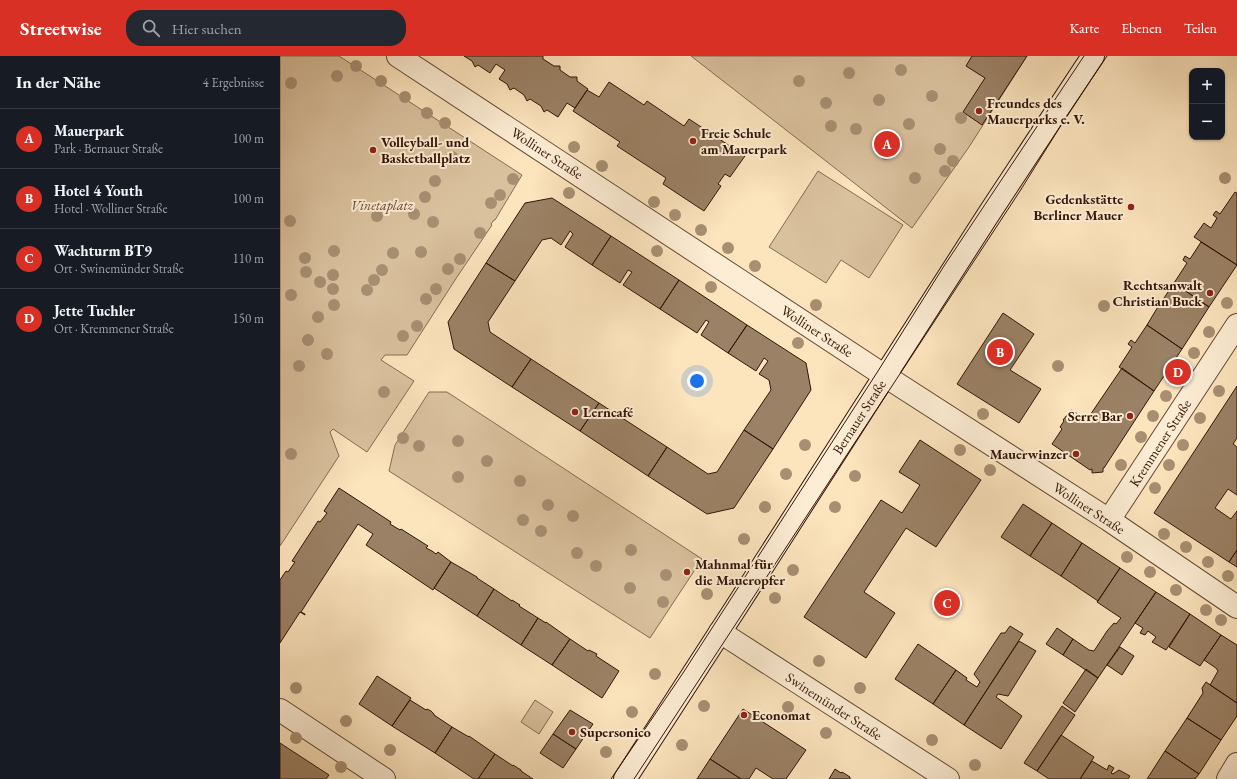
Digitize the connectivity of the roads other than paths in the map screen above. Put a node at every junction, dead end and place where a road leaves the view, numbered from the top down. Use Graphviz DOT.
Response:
graph roads {
  1 [pos="398,56"];
  2 [pos="1093,56"];
  3 [pos="1237,325"];
  4 [pos="885,376"];
  5 [pos="1109,520"];
  6 [pos="1237,607"];
  7 [pos="720,632"];
  8 [pos="280,710"];
  9 [pos="1237,764"];
  10 [pos="384,779"];
  11 [pos="625,779"];
  12 [pos="948,779"];
  13 [pos="1228,779"];
  1 -- 4 [label="street, Wolliner Straße"];
  2 -- 4 [label="street, Bernauer Straße"];
  3 -- 5 [label="street, Kremmener Straße"];
  4 -- 5 [label="street, Wolliner Straße"];
  4 -- 7 [label="street, Bernauer Straße"];
  5 -- 6 [label="street, Wolliner Straße"];
  7 -- 11 [label="street, Bernauer Straße"];
  7 -- 12 [label="street, Swinemünder Straße"];
  8 -- 10 [label="street"];
  9 -- 13 [label="street"];
}
